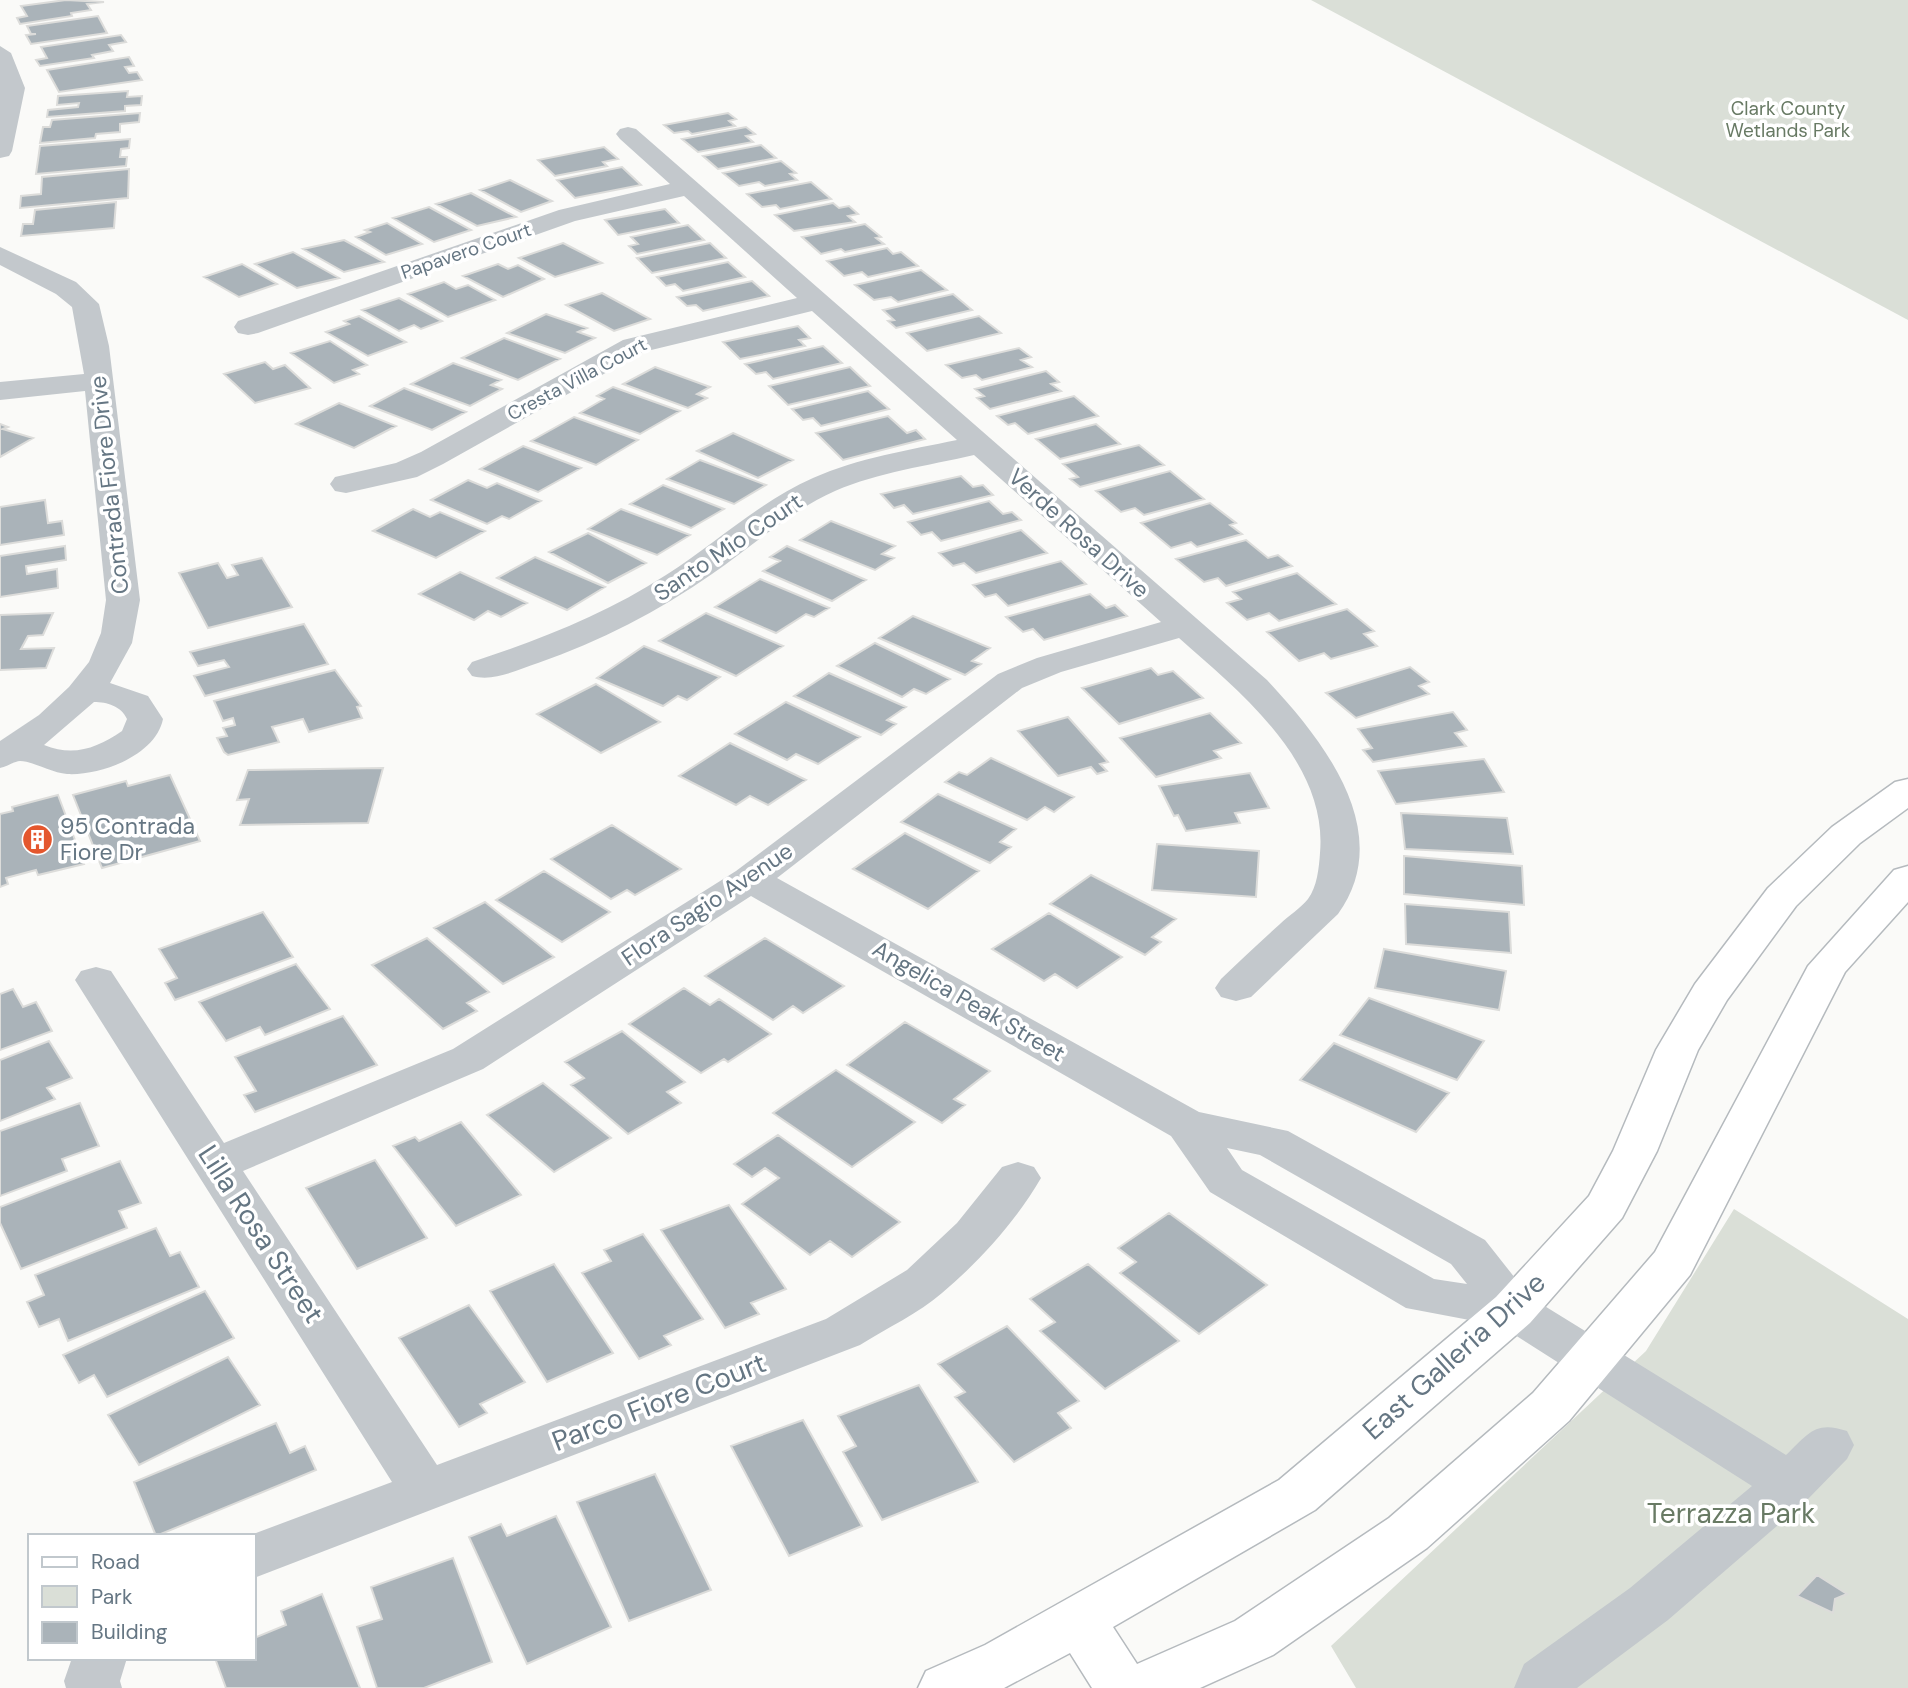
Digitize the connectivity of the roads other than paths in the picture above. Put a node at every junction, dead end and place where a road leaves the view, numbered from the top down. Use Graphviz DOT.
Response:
graph roads {
  1 [pos="0,53"];
  2 [pos="628,134"];
  3 [pos="0,151"];
  4 [pos="688,188"];
  5 [pos="0,255"];
  6 [pos="818,301"];
  7 [pos="248,327"];
  8 [pos="97,381"];
  9 [pos="0,391"];
  10 [pos="979,444"];
  11 [pos="346,484"];
  12 [pos="1184,626"];
  13 [pos="484,669"];
  14 [pos="86,689"];
  15 [pos="8,752"];
  16 [pos="1908,790"];
  17 [pos="1908,878"];
  18 [pos="750,879"];
  19 [pos="96,980"];
  20 [pos="1236,988"];
  21 [pos="217,1164"];
  22 [pos="1018,1178"];
  23 [pos="1513,1310"];
  24 [pos="1592,1359"];
  25 [pos="1829,1445"];
  26 [pos="1789,1485"];
  27 [pos="425,1490"];
  28 [pos="256,1555"];
  29 [pos="1079,1620"];
  30 [pos="99,1660"];
  31 [pos="94,1688"];
  32 [pos="946,1688"];
  33 [pos="1122,1688"];
  34 [pos="1142,1688"];
  35 [pos="1542,1688"];
  1 -- 3 [label="street"];
  2 -- 4 [label="street, Verde Rosa Drive"];
  4 -- 6 [label="street, Verde Rosa Drive"];
  4 -- 7 [label="street, Papavero Court"];
  5 -- 8 [label="street, Contrada Fiore Drive"];
  6 -- 10 [label="street, Verde Rosa Drive"];
  6 -- 11 [label="street, Cresta Villa Court"];
  8 -- 9 [label="street"];
  8 -- 14 [label="street, Contrada Fiore Drive"];
  10 -- 12 [label="street, Verde Rosa Drive"];
  10 -- 13 [label="street, Santo Mio Court"];
  12 -- 18 [label="street, Flora Sagio Avenue"];
  12 -- 20 [label="street, Verde Rosa Drive"];
  14 -- 15 [label="street, Contrada Fiore Drive"];
  14 -- 15 [label="street"];
  16 -- 23 [label="main road, East Galleria Drive"];
  17 -- 24 [label="main road"];
  18 -- 21 [label="street, Flora Sagio Avenue"];
  18 -- 23 [label="street, Angelica Peak Street"];
  19 -- 21 [label="street, Lilla Rosa Street"];
  21 -- 27 [label="street, Lilla Rosa Street"];
  22 -- 27 [label="street, Parco Fiore Court"];
  23 -- 24 [label="street, Angelica Peak Street"];
  23 -- 29 [label="main road, East Galleria Drive"];
  24 -- 26 [label="street, Angelica Peak Street"];
  24 -- 34 [label="main road"];
  25 -- 26 [label="street"];
  26 -- 35 [label="street"];
  27 -- 28 [label="street, Parco Fiore Court"];
  29 -- 32 [label="main road, East Galleria Drive"];
  29 -- 33 [label="main road"];
  30 -- 31 [label="street"];
}
